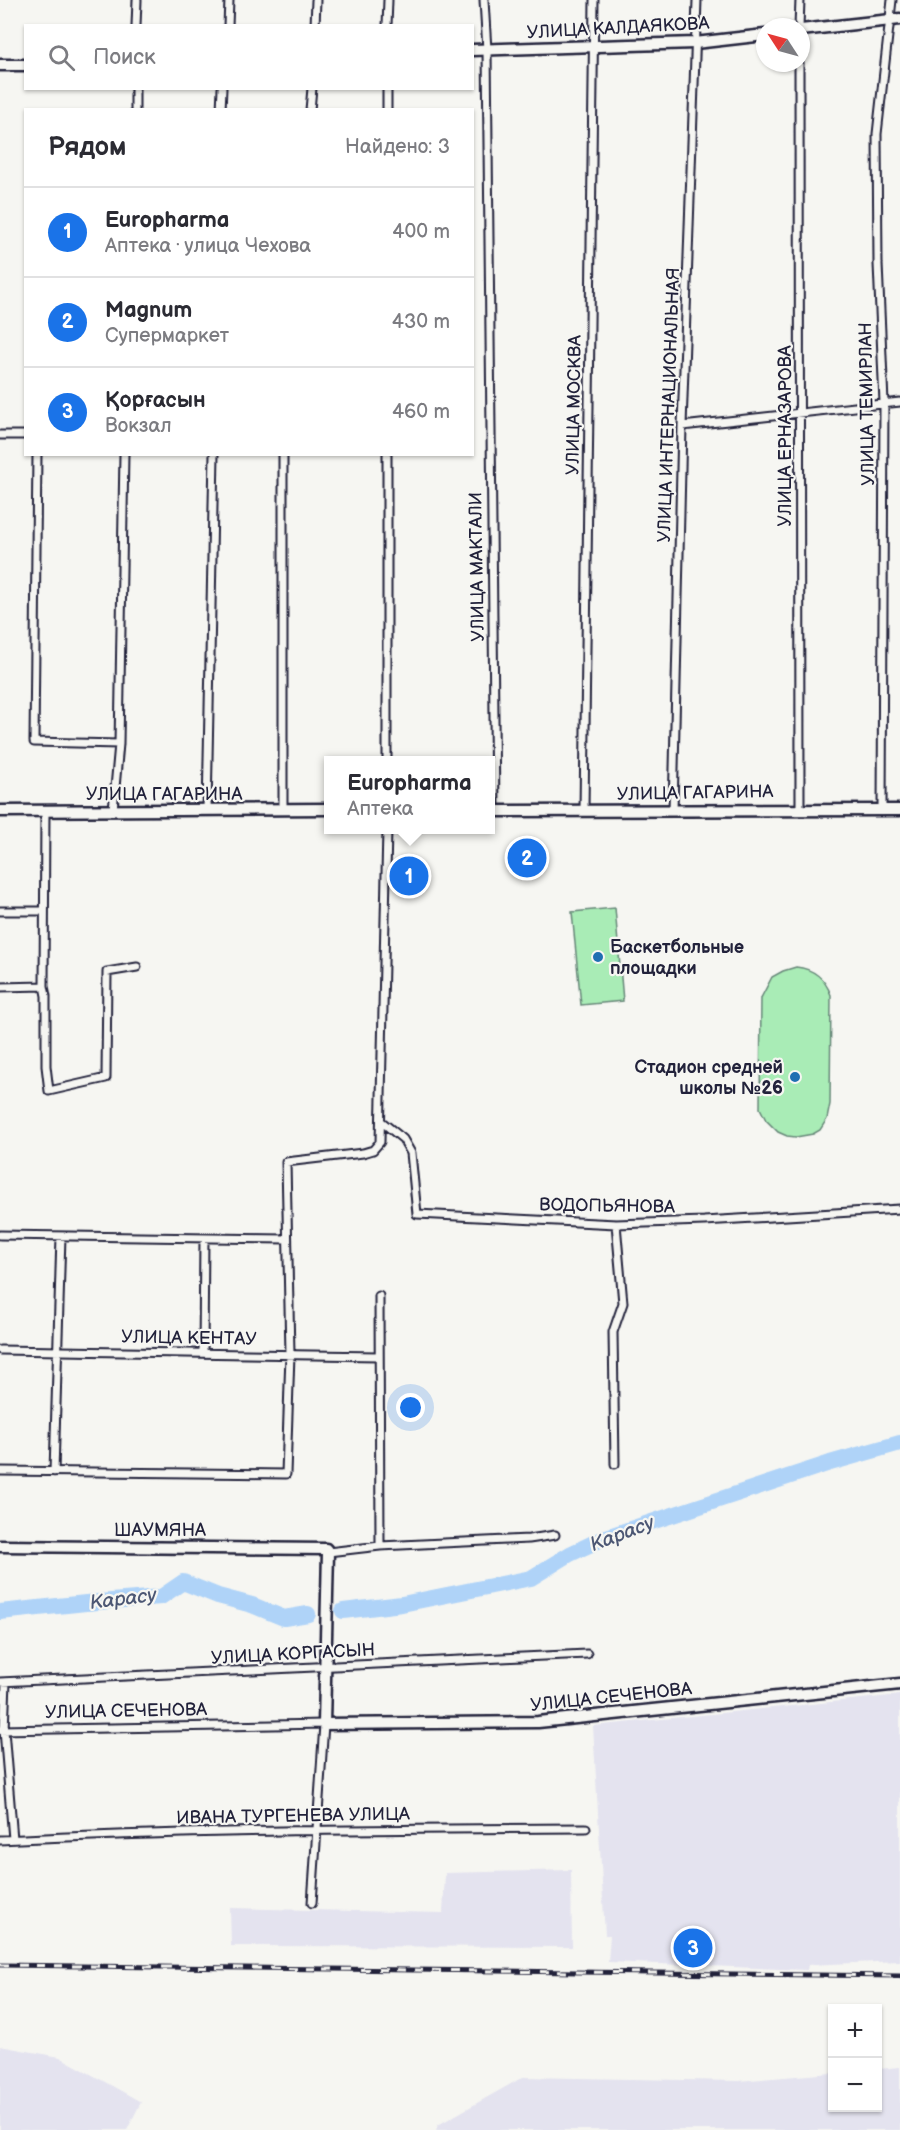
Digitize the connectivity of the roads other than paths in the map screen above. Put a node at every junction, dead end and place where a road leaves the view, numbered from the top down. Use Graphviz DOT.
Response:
graph roads {
  1 [pos="136,0"];
  2 [pos="229,0"];
  3 [pos="316,0"];
  4 [pos="388,0"];
  5 [pos="484,0"];
  6 [pos="594,0"];
  7 [pos="697,0"];
  8 [pos="800,0"];
  9 [pos="892,0"];
  10 [pos="800,18"];
  11 [pos="895,19"];
  12 [pos="136,24"];
  13 [pos="228,24"];
  14 [pos="315,24"];
  15 [pos="387,24"];
  16 [pos="810,28"];
  17 [pos="756,36"];
  18 [pos="695,43"];
  19 [pos="593,48"];
  20 [pos="474,50"];
  21 [pos="487,50"];
  22 [pos="0,65"];
  23 [pos="24,65"];
  24 [pos="799,72"];
  25 [pos="135,90"];
  26 [pos="222,90"];
  27 [pos="312,90"];
  28 [pos="387,90"];
  29 [pos="135,108"];
  30 [pos="222,108"];
  31 [pos="310,108"];
  32 [pos="387,108"];
  33 [pos="900,402"];
  34 [pos="884,403"];
  35 [pos="800,413"];
  36 [pos="682,426"];
  37 [pos="0,435"];
  38 [pos="24,435"];
  39 [pos="37,456"];
  40 [pos="124,456"];
  41 [pos="214,456"];
  42 [pos="283,456"];
  43 [pos="387,456"];
  44 [pos="119,744"];
  45 [pos="387,756"];
  46 [pos="493,756"];
  47 [pos="324,809"];
  48 [pos="800,809"];
  49 [pos="882,809"];
  50 [pos="113,810"];
  51 [pos="207,810"];
  52 [pos="283,810"];
  53 [pos="900,810"];
  54 [pos="0,811"];
  55 [pos="45,811"];
  56 [pos="495,811"];
  57 [pos="584,811"];
  58 [pos="673,811"];
  59 [pos="387,834"];
  60 [pos="0,911"];
  61 [pos="44,911"];
  62 [pos="137,967"];
  63 [pos="44,986"];
  64 [pos="0,987"];
  65 [pos="382,1122"];
  66 [pos="900,1209"];
  67 [pos="616,1224"];
  68 [pos="0,1235"];
  69 [pos="61,1236"];
  70 [pos="204,1238"];
  71 [pos="287,1239"];
  72 [pos="379,1296"];
  73 [pos="0,1350"];
  74 [pos="57,1351"];
  75 [pos="203,1353"];
  76 [pos="290,1354"];
  77 [pos="378,1356"];
  78 [pos="615,1464"];
  79 [pos="0,1471"];
  80 [pos="54,1472"];
  81 [pos="555,1535"];
  82 [pos="0,1546"];
  83 [pos="380,1546"];
  84 [pos="324,1550"];
  85 [pos="587,1654"];
  86 [pos="326,1667"];
  87 [pos="3,1682"];
  88 [pos="900,1683"];
  89 [pos="324,1724"];
  90 [pos="2,1730"];
  91 [pos="586,1828"];
  92 [pos="317,1830"];
  93 [pos="13,1839"];
  94 [pos="0,1840"];
  95 [pos="312,1903"];
  1 -- 12 [label="street"];
  2 -- 13 [label="street"];
  3 -- 14 [label="street"];
  4 -- 15 [label="street"];
  5 -- 21 [label="street, УЛИЦА МАКТАЛИ"];
  6 -- 19 [label="street, УЛИЦА МОСКВА"];
  7 -- 18 [label="street, УЛИЦА ИНТЕРНАЦИОНАЛЬНАЯ"];
  8 -- 10 [label="street"];
  9 -- 11 [label="street, УЛИЦА ТЕМИРЛАН"];
  11 -- 16 [label="street"];
  11 -- 34 [label="street, УЛИЦА ТЕМИРЛАН"];
  17 -- 18 [label="street, УЛИЦА КАЛДАЯКОВА"];
  18 -- 19 [label="street, УЛИЦА КАЛДАЯКОВА"];
  18 -- 36 [label="street, УЛИЦА ИНТЕРНАЦИОНАЛЬНАЯ"];
  19 -- 21 [label="street, УЛИЦА КАЛДАЯКОВА"];
  19 -- 57 [label="street, УЛИЦА МОСКВА"];
  20 -- 21 [label="street, УЛИЦА КАЛДАЯКОВА"];
  21 -- 46 [label="street, УЛИЦА МАКТАЛИ"];
  22 -- 23 [label="street"];
  24 -- 35 [label="street, УЛИЦА ЕРНАЗАРОВА"];
  25 -- 29 [label="street"];
  26 -- 30 [label="street"];
  27 -- 31 [label="street"];
  28 -- 32 [label="street"];
  33 -- 34 [label="street"];
  34 -- 35 [label="street"];
  34 -- 49 [label="street, УЛИЦА ТЕМИРЛАН"];
  35 -- 36 [label="street"];
  35 -- 48 [label="street, УЛИЦА ЕРНАЗАРОВА"];
  36 -- 58 [label="street, УЛИЦА ИНТЕРНАЦИОНАЛЬНАЯ"];
  37 -- 38 [label="street"];
  39 -- 44 [label="street"];
  40 -- 44 [label="street"];
  41 -- 51 [label="street"];
  42 -- 52 [label="street"];
  43 -- 45 [label="street"];
  44 -- 50 [label="street"];
  47 -- 52 [label="street, УЛИЦА ГАГАРИНА"];
  48 -- 49 [label="street, УЛИЦА ГАГАРИНА"];
  48 -- 58 [label="street, УЛИЦА ГАГАРИНА"];
  49 -- 53 [label="street, УЛИЦА ГАГАРИНА"];
  50 -- 51 [label="street, УЛИЦА ГАГАРИНА"];
  50 -- 55 [label="street, УЛИЦА ГАГАРИНА"];
  51 -- 52 [label="street, УЛИЦА ГАГАРИНА"];
  54 -- 55 [label="street, УЛИЦА ГАГАРИНА"];
  55 -- 61 [label="street"];
  56 -- 57 [label="street, УЛИЦА ГАГАРИНА"];
  57 -- 58 [label="street, УЛИЦА ГАГАРИНА"];
  59 -- 65 [label="street"];
  60 -- 61 [label="street"];
  61 -- 63 [label="street"];
  62 -- 63 [label="street"];
  63 -- 64 [label="street"];
  65 -- 67 [label="street, ВОДОПЬЯНОВА"];
  65 -- 71 [label="street"];
  66 -- 67 [label="street, ВОДОПЬЯНОВА"];
  67 -- 78 [label="street"];
  68 -- 69 [label="street"];
  69 -- 70 [label="street"];
  69 -- 74 [label="street"];
  70 -- 71 [label="street"];
  70 -- 75 [label="street"];
  71 -- 76 [label="street"];
  72 -- 77 [label="street"];
  73 -- 74 [label="street, УЛИЦА КЕНТАУ"];
  74 -- 75 [label="street, УЛИЦА КЕНТАУ"];
  74 -- 80 [label="street"];
  75 -- 76 [label="street, УЛИЦА КЕНТАУ"];
  76 -- 77 [label="street, УЛИЦА КЕНТАУ"];
  76 -- 80 [label="street"];
  77 -- 83 [label="street"];
  79 -- 80 [label="street"];
  81 -- 83 [label="street, ШАУМЯНА"];
  82 -- 84 [label="street, ШАУМЯНА"];
  83 -- 84 [label="street, ШАУМЯНА"];
  84 -- 86 [label="street"];
  85 -- 86 [label="street, УЛИЦА КОРГАСЫН"];
  86 -- 87 [label="street, УЛИЦА КОРГАСЫН"];
  86 -- 89 [label="street"];
  87 -- 90 [label="street"];
  88 -- 89 [label="street, УЛИЦА СЕЧЕНОВА"];
  89 -- 90 [label="street, УЛИЦА СЕЧЕНОВА"];
  89 -- 92 [label="street"];
  90 -- 93 [label="street"];
  91 -- 92 [label="street, ИВАНА ТУРГЕНЕВА УЛИЦА"];
  92 -- 93 [label="street, ИВАНА ТУРГЕНЕВА УЛИЦА"];
  92 -- 95 [label="street"];
  93 -- 94 [label="street, ИВАНА ТУРГЕНЕВА УЛИЦА"];
}
